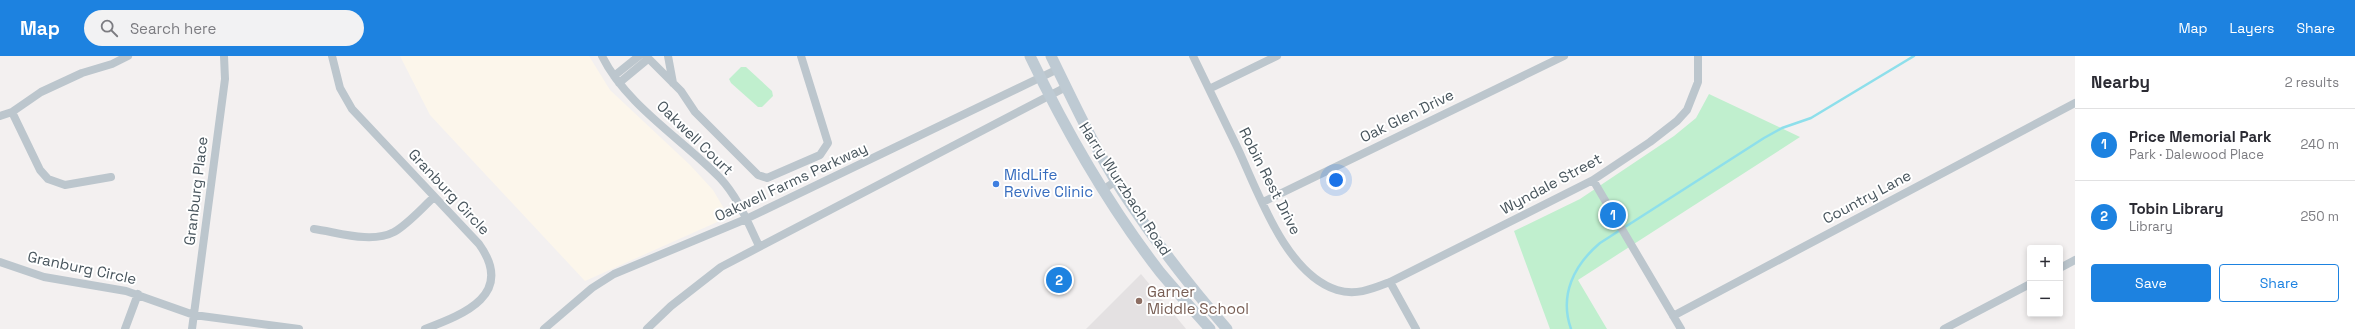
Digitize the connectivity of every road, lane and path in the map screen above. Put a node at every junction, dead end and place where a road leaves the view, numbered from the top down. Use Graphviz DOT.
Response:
graph roads {
  1 [pos="128,56"];
  2 [pos="224,56"];
  3 [pos="332,56"];
  4 [pos="602,56"];
  5 [pos="639,56"];
  6 [pos="668,56"];
  7 [pos="801,56"];
  8 [pos="1030,56"];
  9 [pos="1052,56"];
  10 [pos="1193,56"];
  11 [pos="1276,56"];
  12 [pos="1564,56"];
  13 [pos="1698,56"];
  14 [pos="647,57"];
  15 [pos="1058,69"];
  16 [pos="1040,78"];
  17 [pos="616,79"];
  18 [pos="673,83"];
  19 [pos="1066,87"];
  20 [pos="1209,89"];
  21 [pos="1049,95"];
  22 [pos="2075,103"];
  23 [pos="12,112"];
  24 [pos="0,116"];
  25 [pos="111,177"];
  26 [pos="1593,180"];
  27 [pos="1116,181"];
  28 [pos="1104,190"];
  29 [pos="434,197"];
  30 [pos="1263,202"];
  31 [pos="1131,205"];
  32 [pos="1120,214"];
  33 [pos="746,219"];
  34 [pos="314,228"];
  35 [pos="759,246"];
  36 [pos="2075,260"];
  37 [pos="0,262"];
  38 [pos="2063,266"];
  39 [pos="1390,282"];
  40 [pos="2027,286"];
  41 [pos="138,294"];
  42 [pos="1204,302"];
  43 [pos="1194,311"];
  44 [pos="194,315"];
  45 [pos="1673,316"];
  46 [pos="254,326"];
  47 [pos="125,329"];
  48 [pos="192,329"];
  49 [pos="299,329"];
  50 [pos="426,329"];
  51 [pos="544,329"];
  52 [pos="648,329"];
  53 [pos="1210,329"];
  54 [pos="1227,329"];
  55 [pos="1416,329"];
  56 [pos="1681,329"];
  57 [pos="1944,329"];
  1 -- 23 [label="street"];
  2 -- 44 [label="street, Granburg Place"];
  3 -- 29 [label="street, Granburg Circle"];
  4 -- 17 [label="street, Oakwell Court"];
  5 -- 17 [label="street"];
  6 -- 18 [label="street"];
  7 -- 18 [label="street"];
  8 -- 16 [label="main road, Harry Wurzbach Road"];
  9 -- 15 [label="main road, Harry Wurzbach Road"];
  10 -- 20 [label="street, Robin Rest Drive"];
  11 -- 20 [label="street"];
  12 -- 30 [label="street, Oak Glen Drive"];
  13 -- 26 [label="street, Wyndale Street"];
  14 -- 17 [label="street"];
  14 -- 18 [label="street"];
  15 -- 16 [label="street, Oakwell Farms Parkway"];
  15 -- 19 [label="main road, Harry Wurzbach Road"];
  16 -- 21 [label="main road, Harry Wurzbach Road"];
  16 -- 33 [label="street, Oakwell Farms Parkway"];
  17 -- 33 [label="street, Oakwell Court"];
  19 -- 21 [label="street"];
  19 -- 27 [label="main road, Harry Wurzbach Road"];
  20 -- 30 [label="street, Robin Rest Drive"];
  21 -- 28 [label="main road, Harry Wurzbach Road"];
  21 -- 35 [label="street"];
  22 -- 45 [label="street, Country Lane"];
  23 -- 24 [label="street"];
  23 -- 25 [label="street"];
  26 -- 39 [label="street, Wyndale Street"];
  26 -- 45 [label="street"];
  27 -- 28 [label="street"];
  27 -- 31 [label="main road, Harry Wurzbach Road"];
  28 -- 32 [label="main road, Harry Wurzbach Road"];
  29 -- 34 [label="street"];
  29 -- 50 [label="street, Granburg Circle"];
  30 -- 39 [label="street, Robin Rest Drive"];
  31 -- 32 [label="street"];
  31 -- 42 [label="main road, Harry Wurzbach Road"];
  32 -- 43 [label="main road, Harry Wurzbach Road"];
  33 -- 35 [label="street, Oakwell Court"];
  33 -- 51 [label="street, Oakwell Farms Parkway"];
  35 -- 52 [label="street"];
  36 -- 38 [label="street"];
  37 -- 41 [label="street, Granburg Circle"];
  39 -- 55 [label="street"];
  40 -- 57 [label="street"];
  41 -- 44 [label="street, Granburg Circle"];
  41 -- 47 [label="street"];
  42 -- 43 [label="street"];
  42 -- 54 [label="main road, Harry Wurzbach Road"];
  43 -- 53 [label="main road, Harry Wurzbach Road"];
  44 -- 46 [label="street, Granburg Circle"];
  44 -- 48 [label="street, Granburg Place"];
  45 -- 56 [label="street"];
  46 -- 49 [label="street, Granburg Circle"];
}
